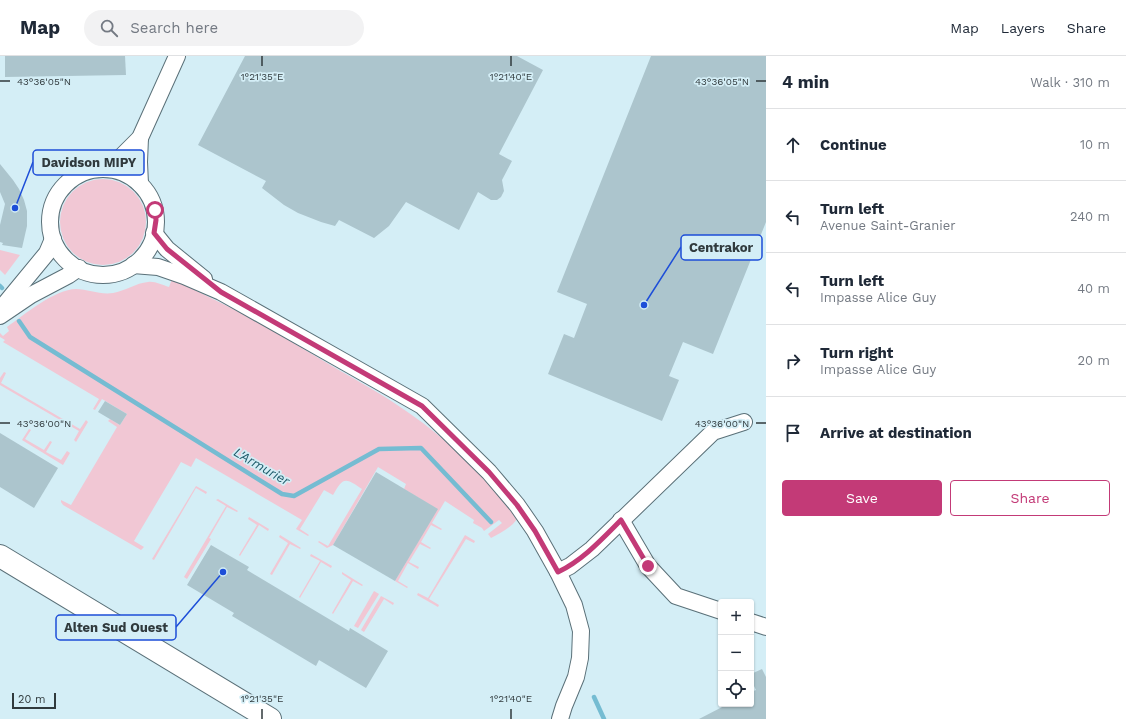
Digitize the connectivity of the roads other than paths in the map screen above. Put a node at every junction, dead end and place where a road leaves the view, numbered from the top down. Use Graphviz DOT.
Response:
graph roads {
  1 [pos="177,56"];
  2 [pos="140,138"];
  3 [pos="109,170"];
  4 [pos="140,184"];
  5 [pos="154,233"];
  6 [pos="53,239"];
  7 [pos="133,265"];
  8 [pos="79,268"];
  9 [pos="221,292"];
  10 [pos="0,310"];
  11 [pos="0,316"];
  12 [pos="744,422"];
  13 [pos="621,520"];
  14 [pos="0,556"];
  15 [pos="558,572"];
  16 [pos="718,610"];
  17 [pos="754,623"];
  18 [pos="766,627"];
  19 [pos="562,712"];
  20 [pos="270,719"];
  21 [pos="552,719"];
  1 -- 2 [label="street"];
  2 -- 3 [label="street"];
  2 -- 4 [label="street"];
  3 -- 4 [label="street"];
  3 -- 6 [label="street"];
  4 -- 5 [label="street"];
  5 -- 7 [label="street"];
  5 -- 9 [label="street"];
  6 -- 8 [label="street"];
  6 -- 10 [label="street"];
  7 -- 8 [label="street"];
  7 -- 9 [label="street"];
  8 -- 11 [label="street"];
  9 -- 15 [label="street"];
  12 -- 13 [label="street"];
  13 -- 15 [label="street"];
  13 -- 16 [label="street"];
  14 -- 20 [label="street"];
  15 -- 19 [label="street"];
  17 -- 18 [label="street"];
  19 -- 21 [label="street"];
}
